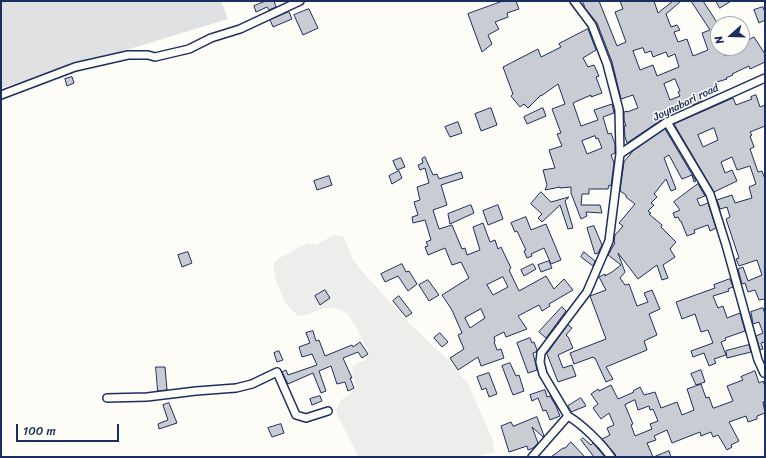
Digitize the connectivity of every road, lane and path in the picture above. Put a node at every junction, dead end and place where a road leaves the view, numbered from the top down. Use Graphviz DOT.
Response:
graph roads {
  1 [pos="300,1"];
  2 [pos="574,1"];
  3 [pos="765,78"];
  4 [pos="1,95"];
  5 [pos="667,122"];
  6 [pos="620,154"];
  7 [pos="764,373"];
  8 [pos="108,398"];
  9 [pos="328,411"];
  10 [pos="568,416"];
  11 [pos="532,457"];
  12 [pos="611,457"];
  1 -- 4 [label="street"];
  2 -- 6 [label="street"];
  3 -- 5 [label="street, Joynabari road"];
  5 -- 6 [label="street, Joynabari road"];
  5 -- 7 [label="street"];
  6 -- 10 [label="street"];
  8 -- 9 [label="street"];
  10 -- 11 [label="street"];
  10 -- 12 [label="street"];
}
